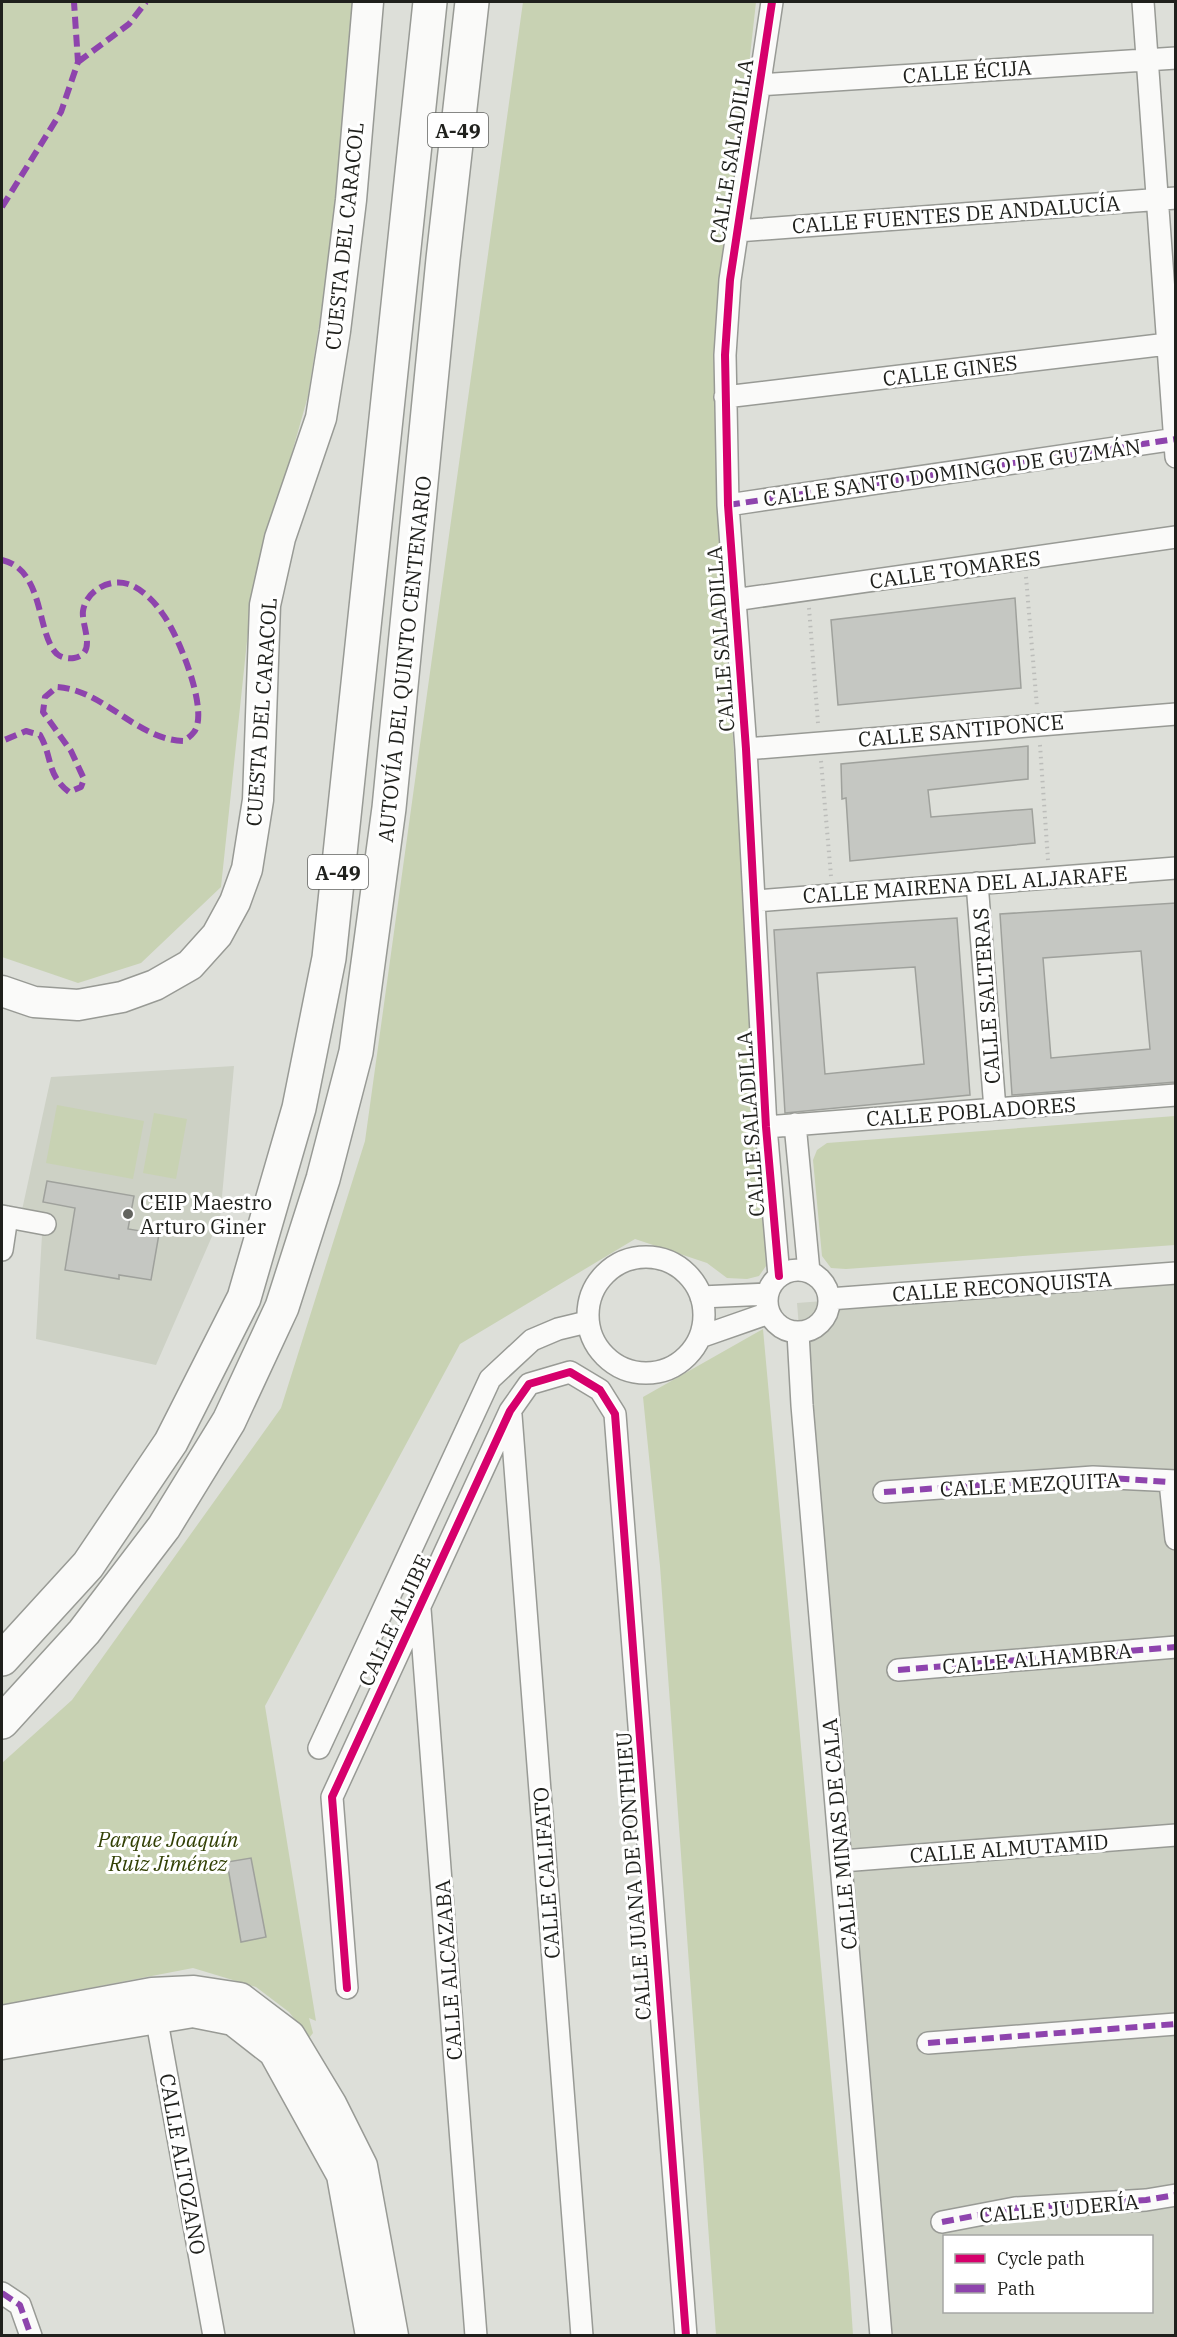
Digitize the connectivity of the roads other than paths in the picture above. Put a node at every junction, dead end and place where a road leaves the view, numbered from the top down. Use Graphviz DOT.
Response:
graph roads {
  1 [pos="368,2"];
  2 [pos="430,2"];
  3 [pos="472,2"];
  4 [pos="772,2"];
  5 [pos="1143,2"];
  6 [pos="1176,58"];
  7 [pos="1147,60"];
  8 [pos="759,85"];
  9 [pos="1166,199"];
  10 [pos="737,231"];
  11 [pos="1171,344"];
  12 [pos="725,397"];
  13 [pos="1175,445"];
  14 [pos="728,505"];
  15 [pos="1176,537"];
  16 [pos="734,600"];
  17 [pos="1176,714"];
  18 [pos="746,749"];
  19 [pos="1176,868"];
  20 [pos="977,883"];
  21 [pos="755,901"];
  22 [pos="2,991"];
  23 [pos="1176,1095"];
  24 [pos="995,1109"];
  25 [pos="795,1124"];
  26 [pos="766,1127"];
  27 [pos="4,1217"];
  28 [pos="45,1224"];
  29 [pos="2,1250"];
  30 [pos="809,1272"];
  31 [pos="1176,1273"];
  32 [pos="779,1276"];
  33 [pos="701,1297"];
  34 [pos="829,1299"];
  35 [pos="768,1303"];
  36 [pos="587,1322"];
  37 [pos="798,1332"];
  38 [pos="700,1336"];
  39 [pos="510,1412"];
  40 [pos="615,1414"];
  41 [pos="1173,1482"];
  42 [pos="884,1492"];
  43 [pos="1176,1539"];
  44 [pos="420,1605"];
  45 [pos="1176,1647"];
  46 [pos="2,1659"];
  47 [pos="898,1670"];
  48 [pos="2,1722"];
  49 [pos="319,1748"];
  50 [pos="1176,1835"];
  51 [pos="842,1861"];
  52 [pos="347,1988"];
  53 [pos="154,2005"];
  54 [pos="2,2021"];
  55 [pos="1176,2024"];
  56 [pos="928,2043"];
  57 [pos="2,2044"];
  58 [pos="1176,2195"];
  59 [pos="942,2222"];
  60 [pos="2,2293"];
  61 [pos="31,2336"];
  62 [pos="214,2336"];
  63 [pos="371,2336"];
  64 [pos="393,2336"];
  65 [pos="476,2336"];
  66 [pos="582,2336"];
  67 [pos="686,2336"];
  68 [pos="881,2336"];
  1 -- 22 [label="street, CUESTA DEL CARACOL"];
  2 -- 46 [label="highway, AUTOVÍA DEL QUINTO CENTENARIO / A-49"];
  3 -- 48 [label="highway, AUTOVÍA DEL QUINTO CENTENARIO / A-49"];
  4 -- 8 [label="street, CALLE SALADILLA"];
  5 -- 7 [label="street"];
  6 -- 7 [label="street, CALLE ÉCIJA"];
  7 -- 8 [label="street, CALLE ÉCIJA"];
  7 -- 9 [label="street"];
  8 -- 10 [label="street, CALLE SALADILLA"];
  9 -- 10 [label="street, CALLE FUENTES DE ANDALUCÍA"];
  9 -- 11 [label="street"];
  10 -- 12 [label="street, CALLE SALADILLA"];
  11 -- 12 [label="street, CALLE GINES"];
  11 -- 13 [label="street"];
  12 -- 14 [label="street, CALLE SALADILLA"];
  13 -- 14 [label="street, CALLE SANTO DOMINGO DE GUZMÁN"];
  14 -- 16 [label="street, CALLE SALADILLA"];
  15 -- 16 [label="street, CALLE TOMARES"];
  16 -- 18 [label="street, CALLE SALADILLA"];
  17 -- 18 [label="street, CALLE SANTIPONCE"];
  18 -- 21 [label="street, CALLE SALADILLA"];
  19 -- 20 [label="street, CALLE MAIRENA DEL ALJARAFE"];
  20 -- 21 [label="street, CALLE MAIRENA DEL ALJARAFE"];
  20 -- 24 [label="street, CALLE SALTERAS"];
  21 -- 26 [label="street, CALLE SALADILLA"];
  23 -- 24 [label="street, CALLE POBLADORES"];
  24 -- 25 [label="street, CALLE POBLADORES"];
  25 -- 26 [label="street, CALLE POBLADORES"];
  25 -- 30 [label="street"];
  26 -- 32 [label="street, CALLE SALADILLA"];
  27 -- 28 [label="street"];
  27 -- 29 [label="street"];
  30 -- 32 [label="street"];
  30 -- 34 [label="street"];
  31 -- 34 [label="street, CALLE RECONQUISTA"];
  32 -- 35 [label="street"];
  33 -- 35 [label="street"];
  33 -- 36 [label="street"];
  33 -- 38 [label="street"];
  34 -- 37 [label="street"];
  35 -- 37 [label="street"];
  35 -- 38 [label="street"];
  36 -- 38 [label="street"];
  36 -- 49 [label="street"];
  37 -- 51 [label="street, CALLE MINAS DE CALA"];
  39 -- 40 [label="street, CALLE ALJIBE"];
  39 -- 44 [label="street, CALLE ALJIBE"];
  39 -- 66 [label="street, CALLE CALIFATO"];
  40 -- 67 [label="street, CALLE JUANA DE PONTHIEU"];
  41 -- 42 [label="street, CALLE MEZQUITA"];
  41 -- 43 [label="street"];
  44 -- 52 [label="street, CALLE ALJIBE"];
  44 -- 65 [label="street, CALLE ALCAZABA"];
  45 -- 47 [label="street, CALLE ALHAMBRA"];
  50 -- 51 [label="street, CALLE ALMUTAMID"];
  51 -- 68 [label="street, CALLE MINAS DE CALA"];
  53 -- 54 [label="street"];
  53 -- 57 [label="street"];
  53 -- 62 [label="street, CALLE ALTOZANO"];
  53 -- 63 [label="street"];
  53 -- 64 [label="street"];
  55 -- 56 [label="street"];
  58 -- 59 [label="street, CALLE JUDERÍA"];
  60 -- 61 [label="street"];
}
